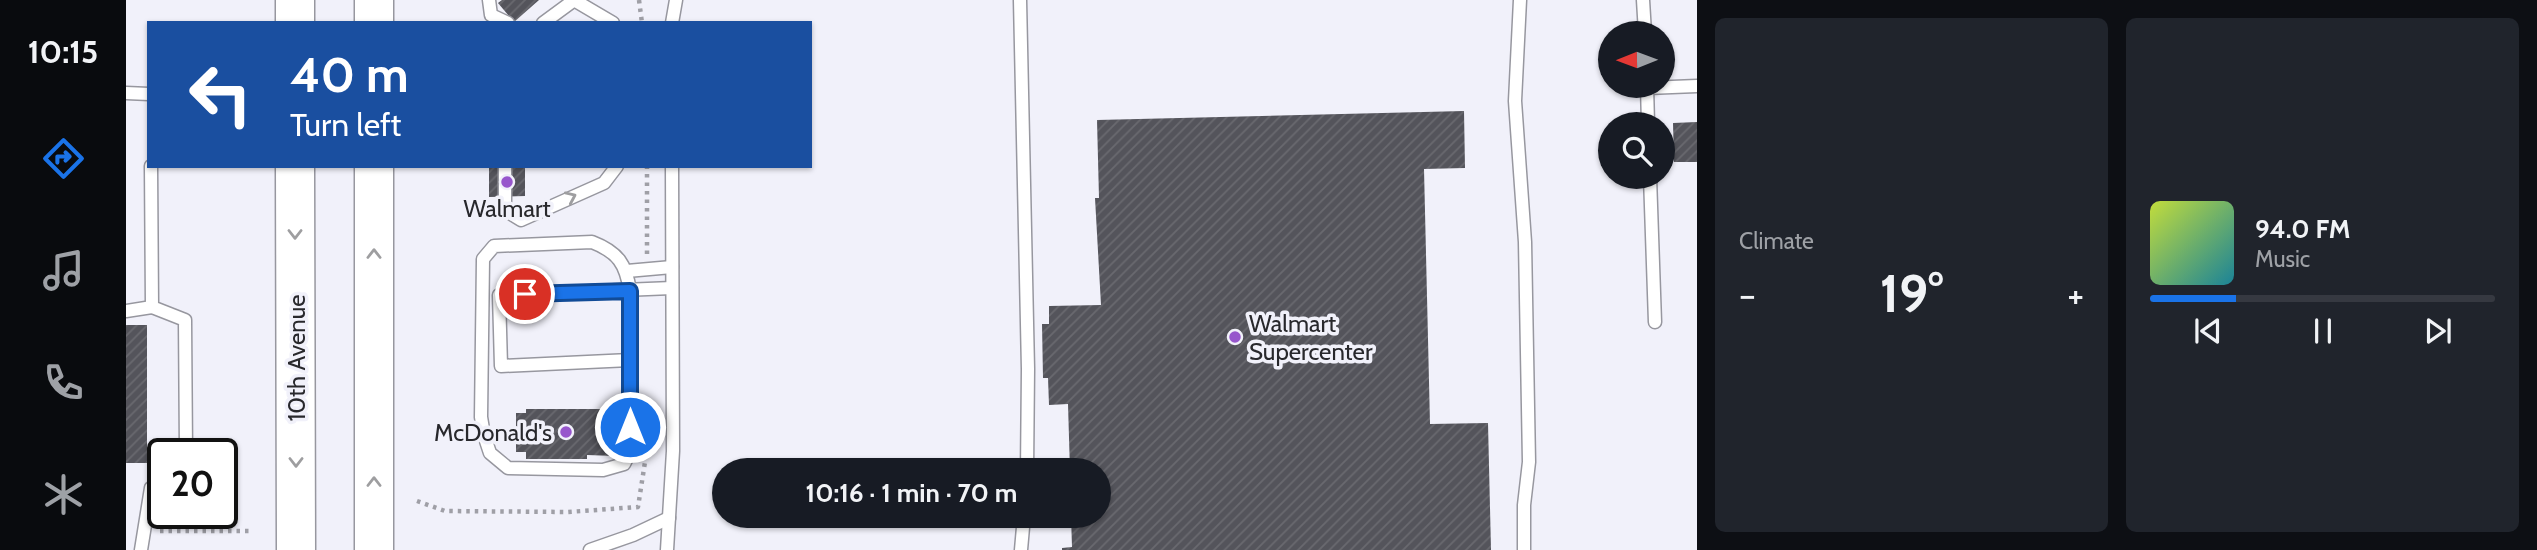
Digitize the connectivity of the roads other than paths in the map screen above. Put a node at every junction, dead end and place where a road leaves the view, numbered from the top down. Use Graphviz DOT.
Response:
graph roads {
  1 [pos="295,0"];
  2 [pos="374,0"];
  3 [pos="489,0"];
  4 [pos="676,0"];
  5 [pos="1020,0"];
  6 [pos="1520,0"];
  7 [pos="1643,0"];
  8 [pos="574,1"];
  9 [pos="295,21"];
  10 [pos="374,21"];
  11 [pos="504,21"];
  12 [pos="546,21"];
  13 [pos="609,21"];
  14 [pos="672,21"];
  15 [pos="1644,21"];
  16 [pos="1675,86"];
  17 [pos="1697,86"];
  18 [pos="126,93"];
  19 [pos="147,94"];
  20 [pos="151,168"];
  21 [pos="295,168"];
  22 [pos="374,168"];
  23 [pos="505,168"];
  24 [pos="616,168"];
  25 [pos="672,168"];
  26 [pos="1650,189"];
  27 [pos="672,267"];
  28 [pos="627,271"];
  29 [pos="672,288"];
  30 [pos="630,291"];
  31 [pos="152,307"];
  32 [pos="126,311"];
  33 [pos="1655,322"];
  34 [pos="630,360"];
  35 [pos="186,438"];
  36 [pos="1027,458"];
  37 [pos="147,510"];
  38 [pos="669,518"];
  39 [pos="1023,528"];
  40 [pos="141,550"];
  41 [pos="296,550"];
  42 [pos="374,550"];
  43 [pos="590,550"];
  44 [pos="667,550"];
  45 [pos="1021,550"];
  46 [pos="1524,550"];
  1 -- 9 [label="main road"];
  2 -- 10 [label="main road"];
  3 -- 11 [label="lane"];
  4 -- 14 [label="lane"];
  5 -- 36 [label="lane"];
  6 -- 46 [label="lane"];
  7 -- 15 [label="lane"];
  8 -- 12 [label="lane"];
  8 -- 13 [label="lane"];
  16 -- 17 [label="lane"];
  18 -- 19 [label="lane"];
  20 -- 31 [label="lane"];
  21 -- 41 [label="main road, 10th Avenue, one-way"];
  42 -- 22 [label="main road, one-way"];
  23 -- 24 [label="lane, one-way"];
  25 -- 27 [label="lane"];
  26 -- 33 [label="lane"];
  27 -- 28 [label="lane"];
  27 -- 29 [label="lane"];
  28 -- 30 [label="lane"];
  28 -- 34 [label="lane"];
  29 -- 30 [label="lane"];
  29 -- 38 [label="lane"];
  30 -- 34 [label="lane"];
  30 -- 34 [label="lane"];
  31 -- 32 [label="lane"];
  31 -- 35 [label="lane"];
  37 -- 40 [label="lane"];
  38 -- 43 [label="lane"];
  38 -- 44 [label="lane"];
  39 -- 45 [label="lane"];
}
